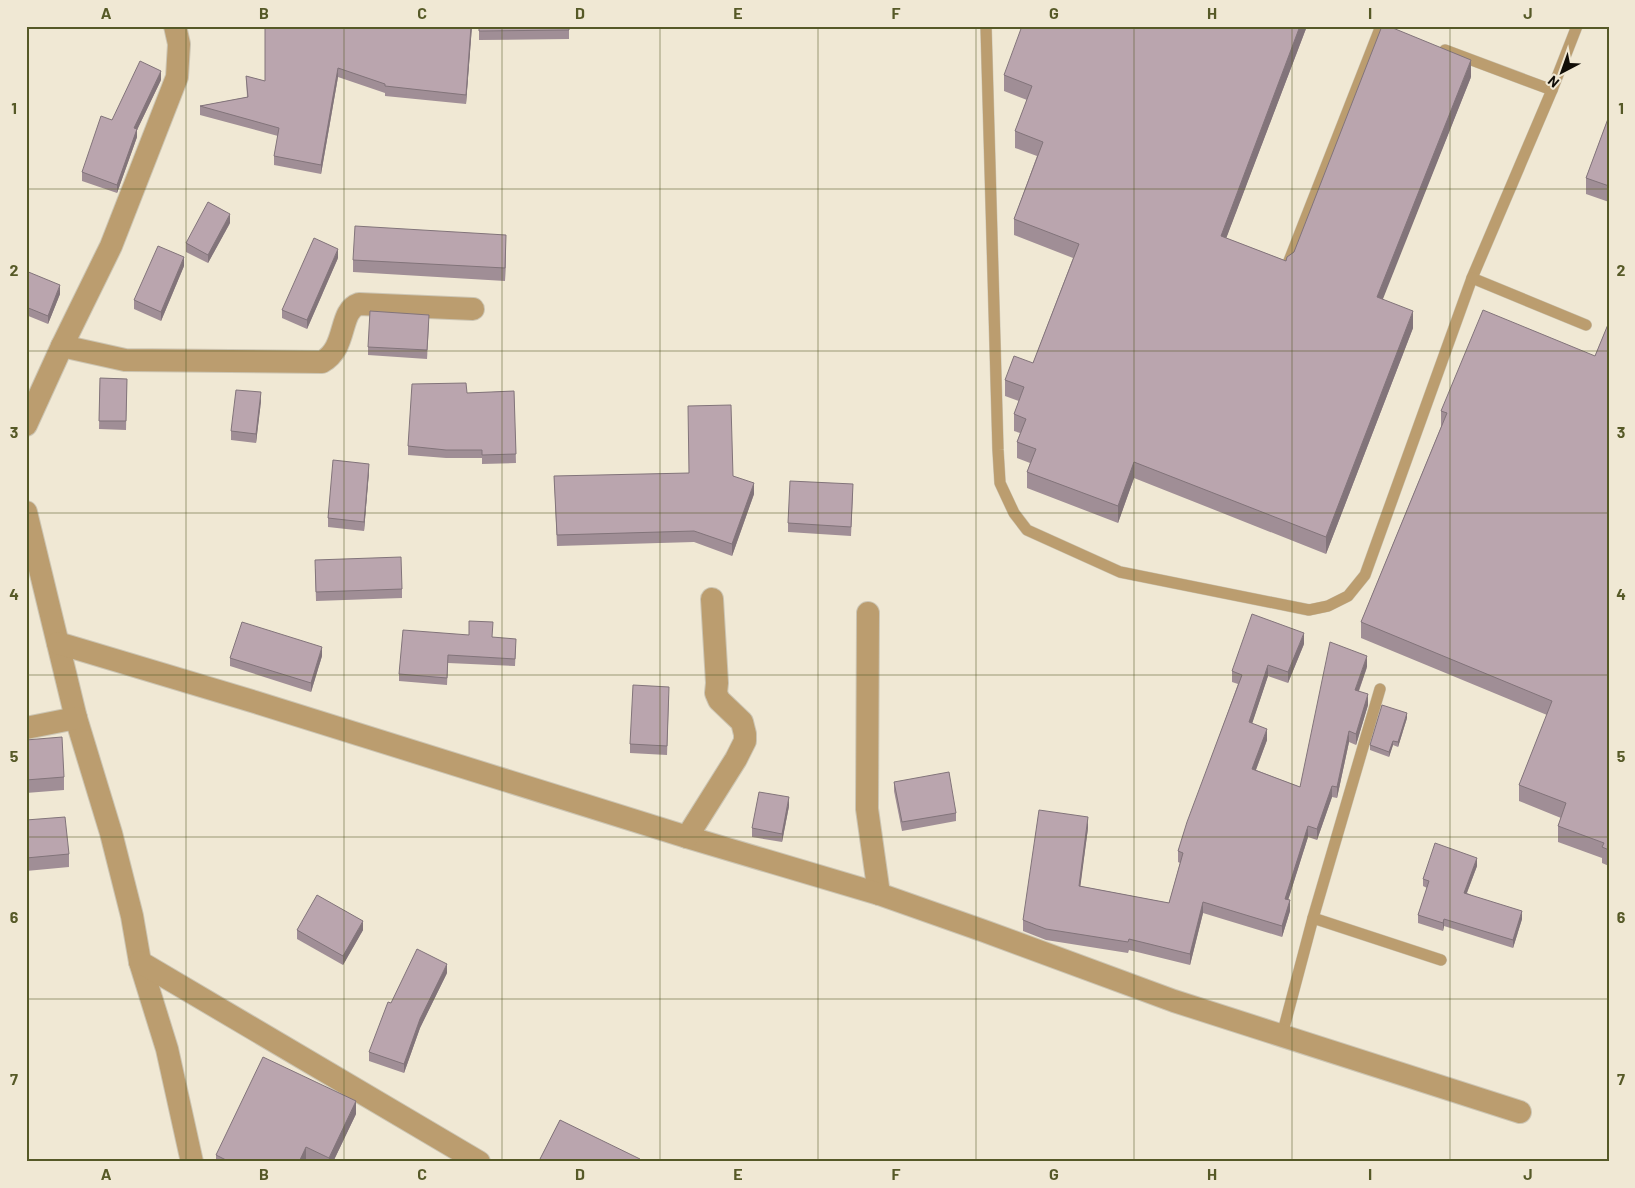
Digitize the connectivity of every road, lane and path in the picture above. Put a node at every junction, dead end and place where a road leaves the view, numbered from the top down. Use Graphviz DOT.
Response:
graph roads {
  1 [pos="175,26"];
  2 [pos="986,26"];
  3 [pos="1577,26"];
  4 [pos="1384,27"];
  5 [pos="1435,46"];
  6 [pos="1552,90"];
  7 [pos="1287,266"];
  8 [pos="1472,278"];
  9 [pos="473,309"];
  10 [pos="1586,325"];
  11 [pos="62,346"];
  12 [pos="26,425"];
  13 [pos="26,512"];
  14 [pos="712,599"];
  15 [pos="868,613"];
  16 [pos="58,643"];
  17 [pos="1380,689"];
  18 [pos="76,718"];
  19 [pos="26,728"];
  20 [pos="687,837"];
  21 [pos="879,894"];
  22 [pos="1312,918"];
  23 [pos="1441,960"];
  24 [pos="140,962"];
  25 [pos="1282,1035"];
  26 [pos="1520,1112"];
  27 [pos="192,1162"];
  28 [pos="479,1162"];
  1 -- 11 [label="street"];
  2 -- 8 [label="lane"];
  3 -- 6 [label="lane"];
  4 -- 7 [label="lane"];
  5 -- 6 [label="lane"];
  6 -- 8 [label="lane"];
  8 -- 10 [label="lane"];
  9 -- 11 [label="street"];
  11 -- 12 [label="street"];
  13 -- 16 [label="street"];
  14 -- 20 [label="street"];
  15 -- 21 [label="street"];
  16 -- 18 [label="street"];
  16 -- 20 [label="street"];
  17 -- 22 [label="lane"];
  18 -- 19 [label="street"];
  18 -- 24 [label="street"];
  20 -- 21 [label="street"];
  21 -- 25 [label="street"];
  22 -- 23 [label="lane"];
  22 -- 25 [label="lane"];
  24 -- 27 [label="street"];
  24 -- 28 [label="street"];
  25 -- 26 [label="street"];
}
